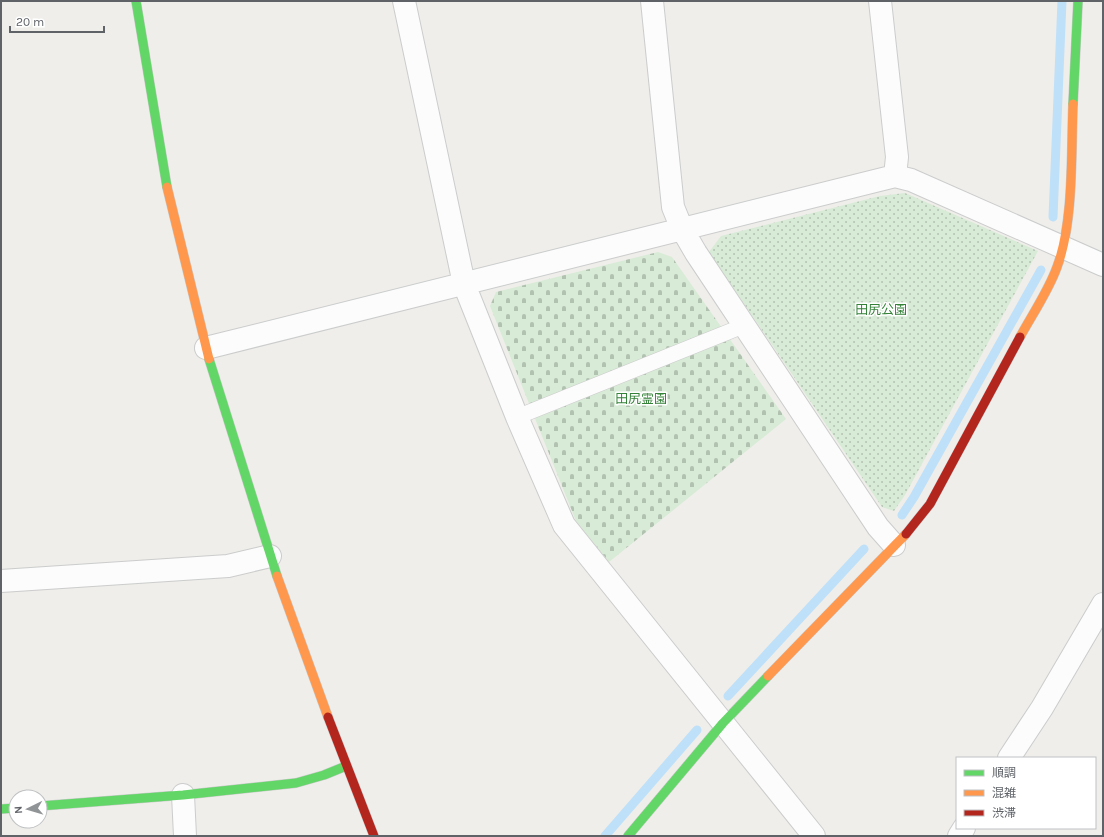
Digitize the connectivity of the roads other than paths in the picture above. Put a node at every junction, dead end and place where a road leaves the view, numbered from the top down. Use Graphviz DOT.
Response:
graph roads {
  1 [pos="136,1"];
  2 [pos="404,1"];
  3 [pos="652,1"];
  4 [pos="880,1"];
  5 [pos="1078,1"];
  6 [pos="895,176"];
  7 [pos="682,229"];
  8 [pos="1063,247"];
  9 [pos="1103,265"];
  10 [pos="464,284"];
  11 [pos="743,326"];
  12 [pos="206,348"];
  13 [pos="517,418"];
  14 [pos="894,545"];
  15 [pos="270,556"];
  16 [pos="1,581"];
  17 [pos="1103,604"];
  18 [pos="723,723"];
  19 [pos="1010,757"];
  20 [pos="346,766"];
  21 [pos="183,795"];
  22 [pos="48,805"];
  23 [pos="185,836"];
  24 [pos="374,836"];
  25 [pos="628,836"];
  26 [pos="814,836"];
  1 -- 12 [label="street"];
  2 -- 10 [label="street"];
  3 -- 7 [label="street"];
  4 -- 6 [label="street"];
  5 -- 8 [label="street"];
  6 -- 7 [label="street"];
  6 -- 8 [label="street"];
  7 -- 10 [label="street"];
  7 -- 11 [label="street"];
  8 -- 9 [label="street"];
  8 -- 14 [label="street"];
  10 -- 12 [label="street"];
  10 -- 13 [label="street"];
  11 -- 13 [label="lane"];
  11 -- 14 [label="street"];
  12 -- 15 [label="street"];
  13 -- 18 [label="street"];
  14 -- 18 [label="street"];
  15 -- 16 [label="street"];
  15 -- 20 [label="street"];
  17 -- 19 [label="street"];
  18 -- 25 [label="street"];
  18 -- 26 [label="street"];
  20 -- 21 [label="street"];
  20 -- 24 [label="street"];
  21 -- 22 [label="street"];
  21 -- 23 [label="street"];
}
